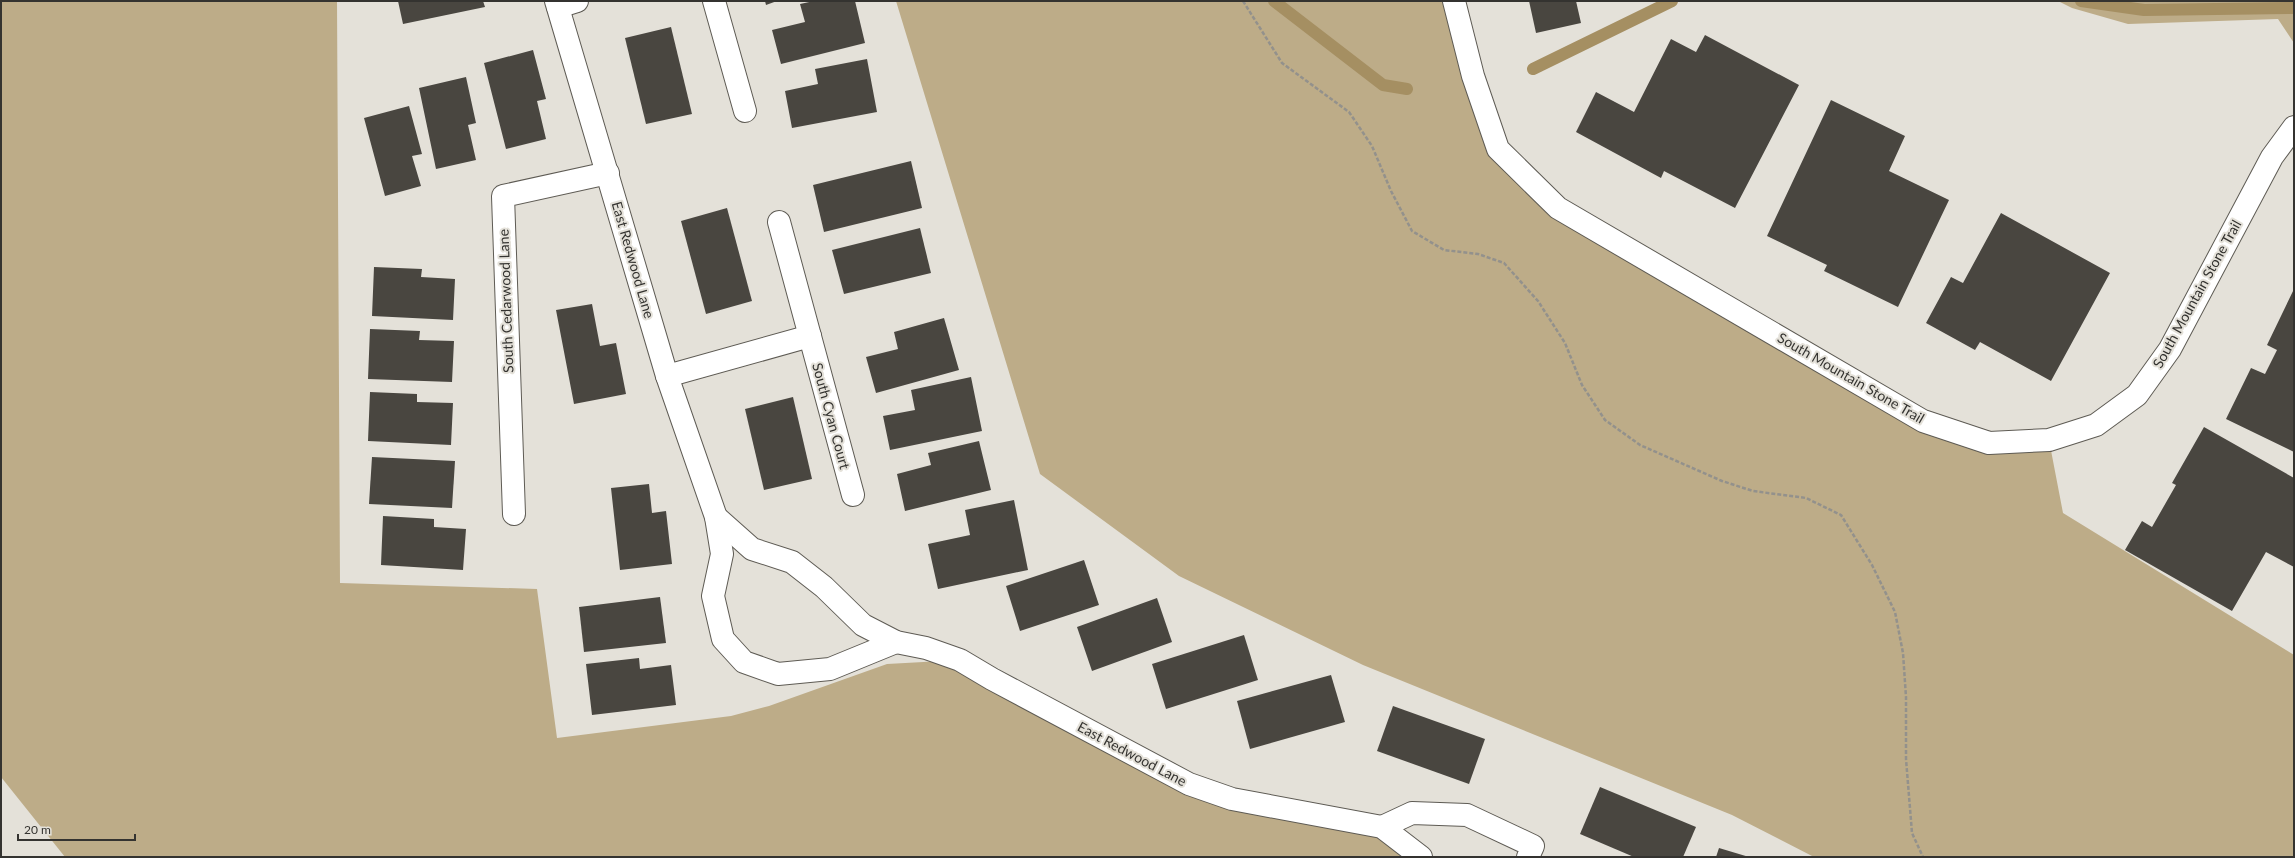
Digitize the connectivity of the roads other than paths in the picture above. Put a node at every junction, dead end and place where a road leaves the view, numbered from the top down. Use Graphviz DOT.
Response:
graph roads {
  1 [pos="714,1"];
  2 [pos="1454,1"];
  3 [pos="564,3"];
  4 [pos="745,111"];
  5 [pos="2294,126"];
  6 [pos="608,173"];
  7 [pos="779,222"];
  8 [pos="810,336"];
  9 [pos="667,376"];
  10 [pos="853,495"];
  11 [pos="514,514"];
  12 [pos="716,517"];
  13 [pos="896,642"];
  14 [pos="1382,827"];
  15 [pos="1421,857"];
  16 [pos="1528,857"];
  1 -- 4 [label="street"];
  2 -- 5 [label="street, South Mountain Stone Trail"];
  3 -- 6 [label="street, East Redwood Lane"];
  6 -- 9 [label="street, East Redwood Lane"];
  6 -- 11 [label="street, South Cedarwood Lane"];
  7 -- 8 [label="street, South Cyan Court"];
  8 -- 9 [label="street"];
  8 -- 10 [label="street, South Cyan Court"];
  9 -- 12 [label="street, East Redwood Lane"];
  12 -- 13 [label="street, East Redwood Lane"];
  12 -- 13 [label="street, East Redwood Lane"];
  13 -- 14 [label="street, East Redwood Lane"];
  14 -- 15 [label="street, East Redwood Lane"];
  14 -- 16 [label="street"];
}
